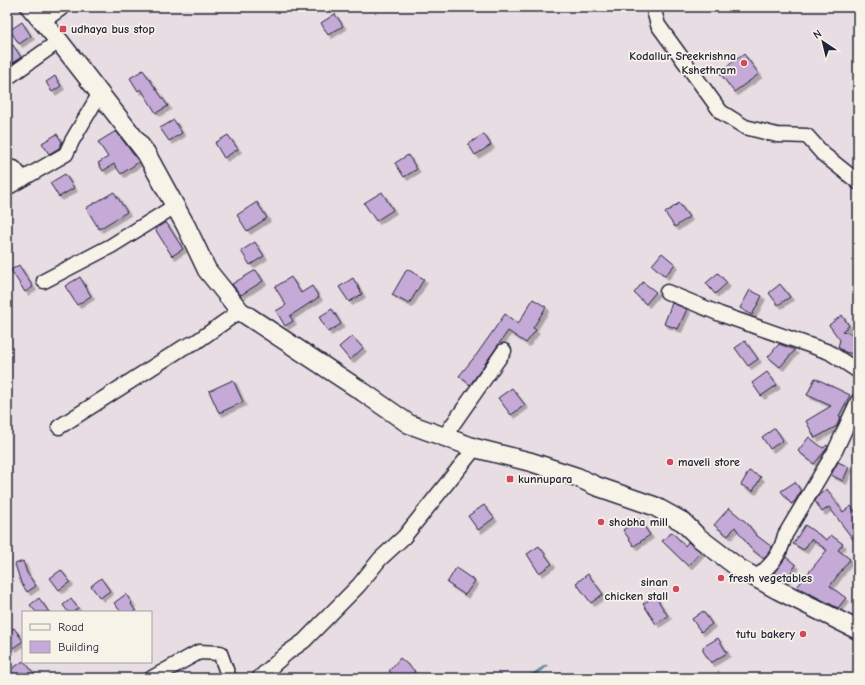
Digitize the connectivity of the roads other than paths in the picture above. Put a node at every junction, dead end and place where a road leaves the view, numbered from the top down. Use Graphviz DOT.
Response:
graph roads {
  1 [pos="30,7"];
  2 [pos="63,7"];
  3 [pos="653,7"];
  4 [pos="43,21"];
  5 [pos="59,40"];
  6 [pos="7,78"];
  7 [pos="100,93"];
  8 [pos="7,169"];
  9 [pos="23,179"];
  10 [pos="858,182"];
  11 [pos="7,188"];
  12 [pos="175,206"];
  13 [pos="44,281"];
  14 [pos="667,292"];
  15 [pos="240,311"];
  16 [pos="504,351"];
  17 [pos="858,371"];
  18 [pos="858,401"];
  19 [pos="59,427"];
  20 [pos="444,437"];
  21 [pos="475,448"];
  22 [pos="756,578"];
  23 [pos="858,630"];
  24 [pos="152,678"];
  25 [pos="229,678"];
  26 [pos="259,678"];
  1 -- 4 [label="main road"];
  2 -- 4 [label="street"];
  3 -- 10 [label="street"];
  4 -- 5 [label="main road"];
  5 -- 6 [label="street"];
  5 -- 7 [label="main road"];
  7 -- 9 [label="street"];
  7 -- 12 [label="main road"];
  8 -- 9 [label="street"];
  9 -- 11 [label="street"];
  12 -- 13 [label="street"];
  12 -- 15 [label="main road"];
  14 -- 17 [label="street"];
  15 -- 19 [label="street"];
  15 -- 20 [label="main road"];
  16 -- 20 [label="street"];
  18 -- 22 [label="street"];
  20 -- 21 [label="main road"];
  21 -- 22 [label="main road"];
  21 -- 26 [label="street"];
  22 -- 23 [label="main road"];
  24 -- 25 [label="street"];
}
